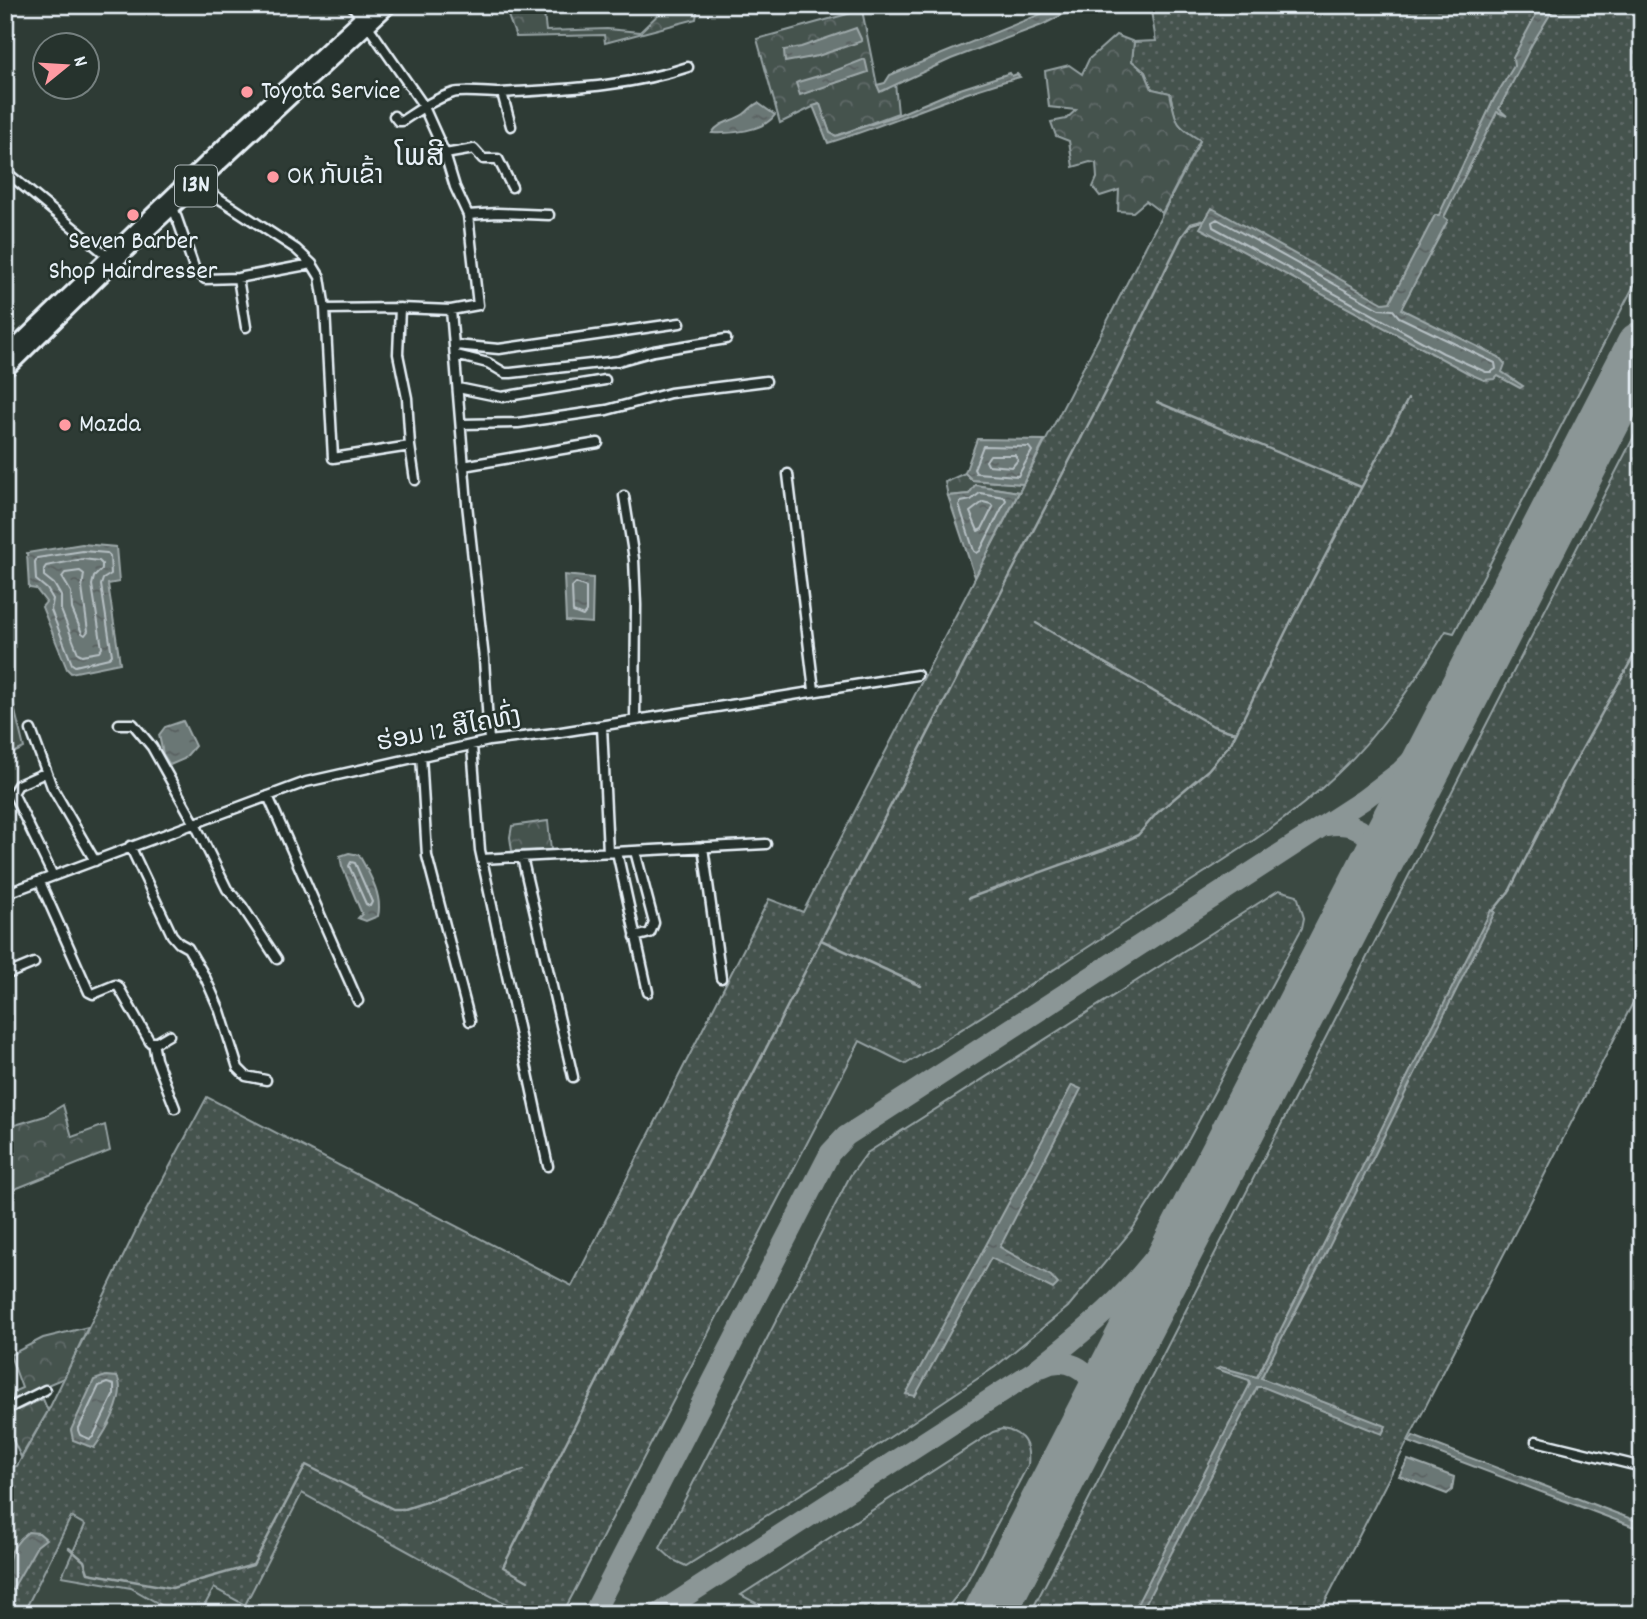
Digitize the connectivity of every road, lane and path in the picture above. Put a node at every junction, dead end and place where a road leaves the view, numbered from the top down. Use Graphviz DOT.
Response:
graph roads {
  1 [pos="352,5"];
  2 [pos="375,5"];
  3 [pos="390,5"];
  4 [pos="364,22"];
  5 [pos="320,63"];
  6 [pos="688,67"];
  7 [pos="502,93"];
  8 [pos="423,105"];
  9 [pos="394,116"];
  10 [pos="512,127"];
  11 [pos="445,154"];
  12 [pos="5,171"];
  13 [pos="197,184"];
  14 [pos="512,187"];
  15 [pos="173,207"];
  16 [pos="468,215"];
  17 [pos="549,215"];
  18 [pos="111,259"];
  19 [pos="312,264"];
  20 [pos="238,278"];
  21 [pos="400,307"];
  22 [pos="325,309"];
  23 [pos="451,310"];
  24 [pos="680,323"];
  25 [pos="246,327"];
  26 [pos="726,339"];
  27 [pos="455,350"];
  28 [pos="5,356"];
  29 [pos="5,371"];
  30 [pos="605,380"];
  31 [pos="766,381"];
  32 [pos="458,388"];
  33 [pos="461,424"];
  34 [pos="597,443"];
  35 [pos="410,446"];
  36 [pos="463,466"];
  37 [pos="788,474"];
  38 [pos="415,480"];
  39 [pos="624,496"];
  40 [pos="917,675"];
  41 [pos="814,690"];
  42 [pos="635,720"];
  43 [pos="119,724"];
  44 [pos="602,726"];
  45 [pos="31,730"];
  46 [pos="489,741"];
  47 [pos="472,746"];
  48 [pos="421,755"];
  49 [pos="45,773"];
  50 [pos="268,796"];
  51 [pos="195,824"];
  52 [pos="766,844"];
  53 [pos="130,846"];
  54 [pos="703,847"];
  55 [pos="635,850"];
  56 [pos="612,852"];
  57 [pos="522,857"];
  58 [pos="482,859"];
  59 [pos="95,861"];
  60 [pos="53,876"];
  61 [pos="40,881"];
  62 [pos="5,883"];
  63 [pos="8,893"];
  64 [pos="635,936"];
  65 [pos="277,959"];
  66 [pos="34,963"];
  67 [pos="5,975"];
  68 [pos="721,978"];
  69 [pos="648,992"];
  70 [pos="358,1001"];
  71 [pos="470,1021"];
  72 [pos="169,1035"];
  73 [pos="153,1042"];
  74 [pos="573,1077"];
  75 [pos="267,1080"];
  76 [pos="175,1108"];
  77 [pos="548,1166"];
  78 [pos="45,1390"];
  79 [pos="5,1410"];
  80 [pos="1536,1441"];
  81 [pos="1642,1467"];
  1 -- 4 [label="street"];
  2 -- 4 [label="highway, 13N"];
  3 -- 4 [label="highway, 13N"];
  4 -- 5 [label="highway, 13N"];
  4 -- 8 [label="street"];
  5 -- 13 [label="highway, 13N"];
  5 -- 18 [label="highway, 13N"];
  6 -- 7 [label="street"];
  7 -- 8 [label="street"];
  7 -- 10 [label="street"];
  8 -- 9 [label="street"];
  8 -- 11 [label="street"];
  11 -- 14 [label="street"];
  11 -- 16 [label="street"];
  12 -- 18 [label="street"];
  13 -- 15 [label="highway, 13N"];
  13 -- 19 [label="street"];
  15 -- 18 [label="highway, 13N"];
  15 -- 20 [label="street"];
  16 -- 17 [label="street"];
  16 -- 23 [label="street"];
  18 -- 28 [label="highway, 13N"];
  18 -- 29 [label="highway, 13N"];
  19 -- 20 [label="street"];
  19 -- 22 [label="street"];
  20 -- 25 [label="street"];
  21 -- 22 [label="street"];
  21 -- 23 [label="street"];
  21 -- 35 [label="street"];
  22 -- 35 [label="street"];
  23 -- 27 [label="street"];
  24 -- 27 [label="street"];
  26 -- 27 [label="street"];
  27 -- 32 [label="street"];
  30 -- 32 [label="street"];
  31 -- 33 [label="street"];
  32 -- 33 [label="street"];
  33 -- 36 [label="street"];
  34 -- 36 [label="street"];
  35 -- 38 [label="street"];
  36 -- 46 [label="street"];
  37 -- 41 [label="street"];
  39 -- 42 [label="street"];
  40 -- 41 [label="street, ຮ່ອມ 12 ສີໄຄທົ່ງ"];
  41 -- 42 [label="street, ຮ່ອມ 12 ສີໄຄທົ່ງ"];
  42 -- 44 [label="street, ຮ່ອມ 12 ສີໄຄທົ່ງ"];
  43 -- 51 [label="street"];
  44 -- 46 [label="street, ຮ່ອມ 12 ສີໄຄທົ່ງ"];
  44 -- 56 [label="street"];
  45 -- 49 [label="street"];
  46 -- 47 [label="street, ຮ່ອມ 12 ສີໄຄທົ່ງ"];
  47 -- 48 [label="street, ຮ່ອມ 12 ສີໄຄທົ່ງ"];
  47 -- 58 [label="street"];
  48 -- 50 [label="street, ຮ່ອມ 12 ສີໄຄທົ່ງ"];
  48 -- 71 [label="street"];
  49 -- 59 [label="street"];
  49 -- 60 [label="street"];
  50 -- 51 [label="street, ຮ່ອມ 12 ສີໄຄທົ່ງ"];
  50 -- 70 [label="street"];
  51 -- 53 [label="street, ຮ່ອມ 12 ສີໄຄທົ່ງ"];
  51 -- 65 [label="street"];
  52 -- 54 [label="street"];
  53 -- 59 [label="street, ຮ່ອມ 12 ສີໄຄທົ່ງ"];
  53 -- 75 [label="street"];
  54 -- 55 [label="street"];
  54 -- 68 [label="street"];
  55 -- 56 [label="street"];
  55 -- 64 [label="street"];
  56 -- 57 [label="street"];
  56 -- 64 [label="street"];
  57 -- 58 [label="street"];
  57 -- 74 [label="street"];
  58 -- 77 [label="street"];
  59 -- 60 [label="street, ຮ່ອມ 12 ສີໄຄທົ່ງ"];
  60 -- 61 [label="street, ຮ່ອມ 12 ສີໄຄທົ່ງ"];
  61 -- 63 [label="street, ຮ່ອມ 12 ສີໄຄທົ່ງ"];
  61 -- 73 [label="street"];
  62 -- 63 [label="street"];
  64 -- 69 [label="street"];
  66 -- 67 [label="street"];
  72 -- 73 [label="street"];
  73 -- 76 [label="street"];
  78 -- 79 [label="street"];
  80 -- 81 [label="street"];
}
